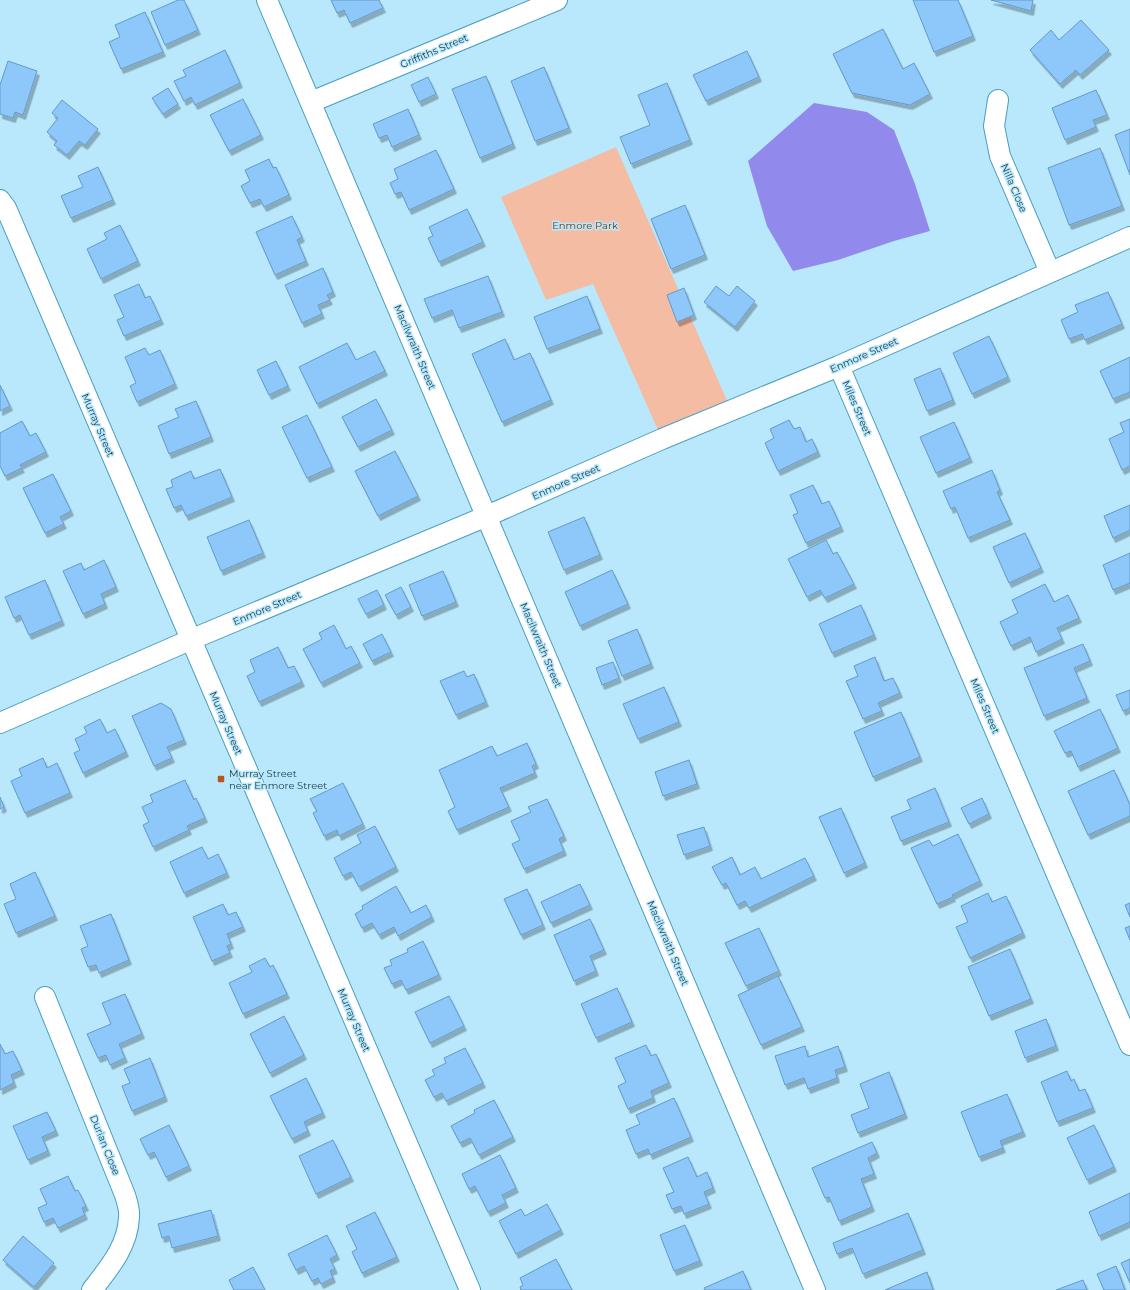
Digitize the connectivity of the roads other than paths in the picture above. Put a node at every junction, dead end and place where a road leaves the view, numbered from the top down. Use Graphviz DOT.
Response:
graph roads {
  1 [pos="268,0"];
  2 [pos="557,0"];
  3 [pos="998,100"];
  4 [pos="311,102"];
  5 [pos="0,200"];
  6 [pos="1130,237"];
  7 [pos="1050,272"];
  8 [pos="839,366"];
  9 [pos="487,516"];
  10 [pos="190,640"];
  11 [pos="0,723"];
  12 [pos="45,997"];
  13 [pos="1130,1046"];
  14 [pos="463,1288"];
  15 [pos="92,1290"];
  16 [pos="815,1290"];
  1 -- 4 [label="street, Macilwraith Street"];
  2 -- 4 [label="street, Griffiths Street"];
  3 -- 7 [label="street, Nilla Close"];
  4 -- 9 [label="street, Macilwraith Street"];
  5 -- 10 [label="street, Murray Street"];
  6 -- 7 [label="street, Enmore Street"];
  7 -- 8 [label="street, Enmore Street"];
  8 -- 9 [label="street, Enmore Street"];
  8 -- 13 [label="street, Miles Street"];
  9 -- 10 [label="street, Enmore Street"];
  9 -- 16 [label="street, Macilwraith Street"];
  10 -- 11 [label="street, Enmore Street"];
  10 -- 14 [label="street, Murray Street"];
  12 -- 15 [label="street, Durian Close"];
}
